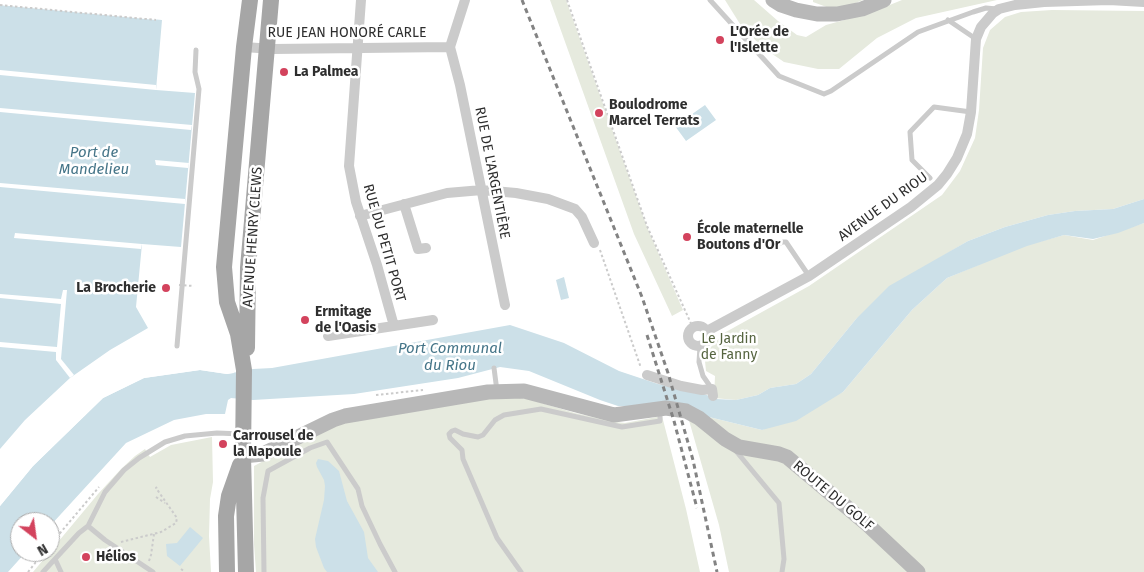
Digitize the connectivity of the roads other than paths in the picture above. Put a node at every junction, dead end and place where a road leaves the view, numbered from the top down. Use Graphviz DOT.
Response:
graph roads {
  1 [pos="250,0"];
  2 [pos="271,0"];
  3 [pos="361,0"];
  4 [pos="465,0"];
  5 [pos="710,0"];
  6 [pos="773,0"];
  7 [pos="884,0"];
  8 [pos="1144,2"];
  9 [pos="1000,9"];
  10 [pos="948,20"];
  11 [pos="976,38"];
  12 [pos="244,47"];
  13 [pos="358,47"];
  14 [pos="450,47"];
  15 [pos="267,48"];
  16 [pos="196,50"];
  17 [pos="971,112"];
  18 [pos="930,178"];
  19 [pos="482,190"];
  20 [pos="404,204"];
  21 [pos="360,216"];
  22 [pos="594,243"];
  23 [pos="776,246"];
  24 [pos="426,248"];
  25 [pos="810,276"];
  26 [pos="505,305"];
  27 [pos="433,320"];
  28 [pos="394,326"];
  29 [pos="707,331"];
  30 [pos="328,336"];
  31 [pos="177,346"];
  32 [pos="700,347"];
  33 [pos="494,368"];
  34 [pos="244,370"];
  35 [pos="647,375"];
  36 [pos="499,391"];
  37 [pos="712,393"];
  38 [pos="660,409"];
  39 [pos="250,437"];
  40 [pos="736,451"];
  41 [pos="243,456"];
  42 [pos="88,526"];
  43 [pos="60,554"];
  44 [pos="52,562"];
  45 [pos="43,572"];
  46 [pos="153,572"];
  47 [pos="227,572"];
  48 [pos="246,572"];
  49 [pos="264,572"];
  50 [pos="396,572"];
  51 [pos="521,572"];
  52 [pos="782,572"];
  53 [pos="918,572"];
  1 -- 12 [label="main road, AVENUE HENRY CLEWS"];
  2 -- 15 [label="main road, AVENUE HENRY CLEWS"];
  3 -- 13 [label="street, RUE DU PETIT PORT"];
  4 -- 14 [label="street"];
  5 -- 10 [label="lane"];
  6 -- 7 [label="street"];
  8 -- 9 [label="street"];
  9 -- 10 [label="lane"];
  9 -- 11 [label="street, AVENUE DU RIOU"];
  10 -- 11 [label="lane"];
  11 -- 17 [label="street, AVENUE DU RIOU"];
  12 -- 15 [label="street, RUE JEAN HONORÉ CARLE"];
  12 -- 34 [label="main road, AVENUE HENRY CLEWS"];
  13 -- 14 [label="street, RUE JEAN HONORÉ CARLE"];
  13 -- 15 [label="street, RUE JEAN HONORÉ CARLE"];
  13 -- 21 [label="street, RUE DU PETIT PORT"];
  14 -- 19 [label="street, RUE DE L'ARGENTIÈRE"];
  15 -- 34 [label="main road, AVENUE HENRY CLEWS"];
  16 -- 31 [label="lane"];
  17 -- 18 [label="lane"];
  17 -- 25 [label="street, AVENUE DU RIOU"];
  19 -- 20 [label="street"];
  19 -- 22 [label="street"];
  19 -- 26 [label="street, RUE DE L'ARGENTIÈRE"];
  20 -- 21 [label="street"];
  20 -- 24 [label="street"];
  21 -- 28 [label="street, RUE DU PETIT PORT"];
  23 -- 25 [label="lane"];
  25 -- 29 [label="street, AVENUE DU RIOU"];
  27 -- 28 [label="street"];
  28 -- 30 [label="street"];
  29 -- 32 [label="street"];
  29 -- 32 [label="street"];
  32 -- 37 [label="lane"];
  33 -- 36 [label="lane"];
  34 -- 39 [label="main road"];
  35 -- 37 [label="street"];
  36 -- 38 [label="street"];
  36 -- 41 [label="street"];
  38 -- 51 [label="lane"];
  38 -- 53 [label="street, ROUTE DU GOLF"];
  39 -- 41 [label="main road"];
  39 -- 42 [label="lane"];
  40 -- 52 [label="lane"];
  41 -- 47 [label="main road"];
  41 -- 48 [label="main road"];
  42 -- 43 [label="lane"];
  42 -- 46 [label="lane"];
  44 -- 45 [label="lane"];
  49 -- 50 [label="lane"];
}
